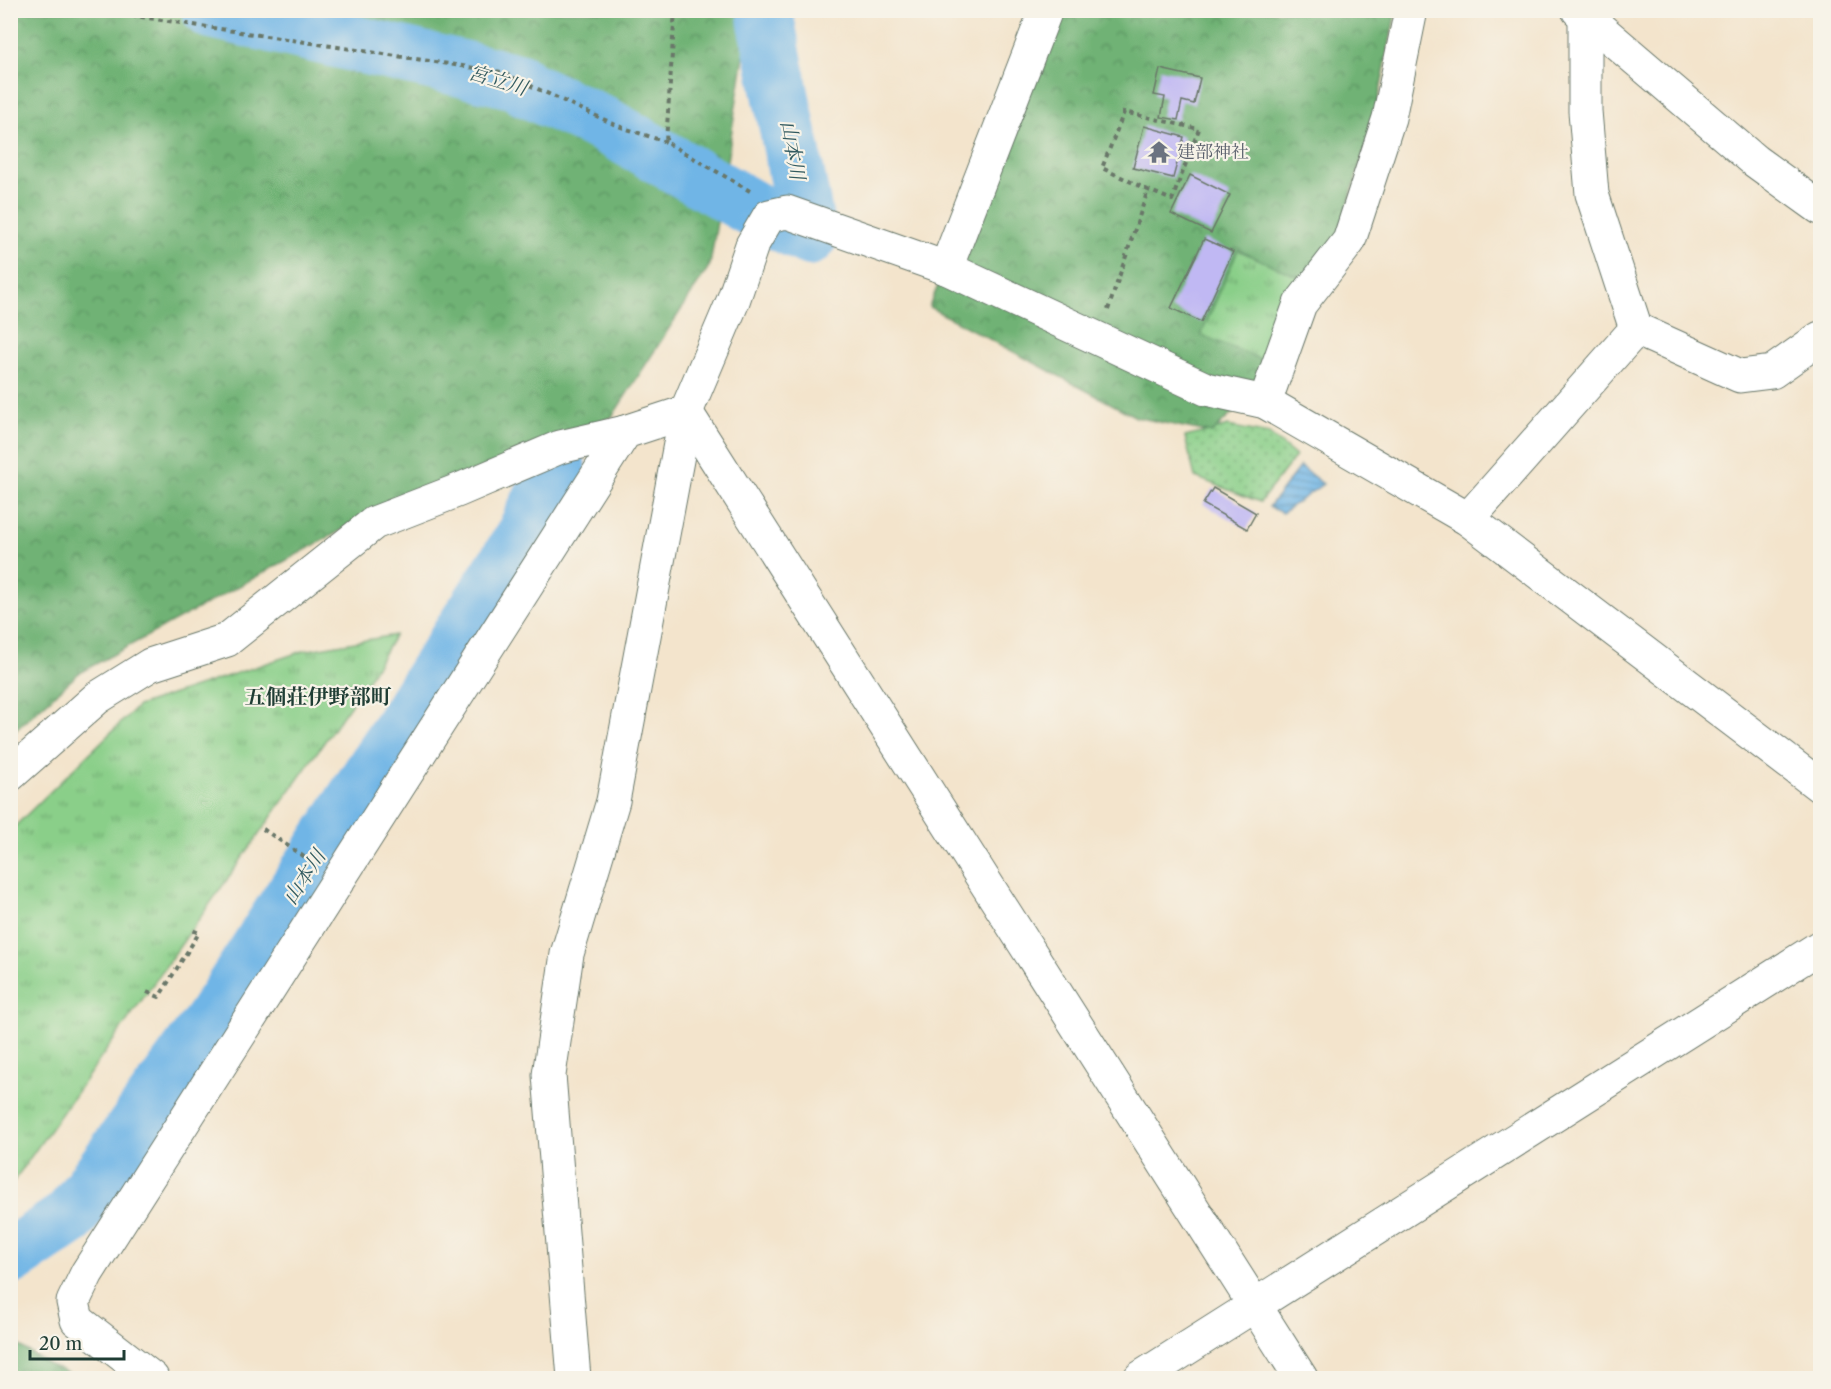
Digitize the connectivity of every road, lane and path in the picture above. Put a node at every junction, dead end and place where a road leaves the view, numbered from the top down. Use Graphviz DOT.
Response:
graph roads {
  1 [pos="96,10"];
  2 [pos="675,10"];
  3 [pos="1046,10"];
  4 [pos="1411,10"];
  5 [pos="1583,12"];
  6 [pos="666,142"];
  7 [pos="1148,190"];
  8 [pos="1821,208"];
  9 [pos="788,212"];
  10 [pos="946,268"];
  11 [pos="1636,329"];
  12 [pos="1821,338"];
  13 [pos="1098,339"];
  14 [pos="1265,402"];
  15 [pos="686,412"];
  16 [pos="625,432"];
  17 [pos="1468,519"];
  18 [pos="10,775"];
  19 [pos="1821,786"];
  20 [pos="263,829"];
  21 [pos="295,850"];
  22 [pos="192,930"];
  23 [pos="1821,947"];
  24 [pos="147,992"];
  25 [pos="1255,1307"];
  26 [pos="152,1378"];
  27 [pos="574,1378"];
  28 [pos="1140,1378"];
  29 [pos="1301,1378"];
  1 -- 6 [label="path"];
  2 -- 6 [label="path"];
  3 -- 10 [label="street"];
  4 -- 14 [label="street"];
  5 -- 8 [label="street"];
  5 -- 11 [label="street"];
  6 -- 9 [label="path"];
  7 -- 7 [label="path"];
  7 -- 13 [label="path"];
  9 -- 10 [label="street"];
  9 -- 15 [label="street"];
  10 -- 13 [label="street"];
  11 -- 12 [label="street"];
  11 -- 17 [label="street"];
  13 -- 14 [label="street"];
  14 -- 17 [label="street"];
  15 -- 16 [label="street"];
  15 -- 25 [label="street"];
  15 -- 27 [label="street"];
  16 -- 18 [label="street"];
  16 -- 26 [label="street"];
  17 -- 19 [label="street"];
  20 -- 21 [label="path"];
  22 -- 24 [label="path"];
  23 -- 25 [label="street"];
  25 -- 28 [label="street"];
  25 -- 29 [label="street"];
}
